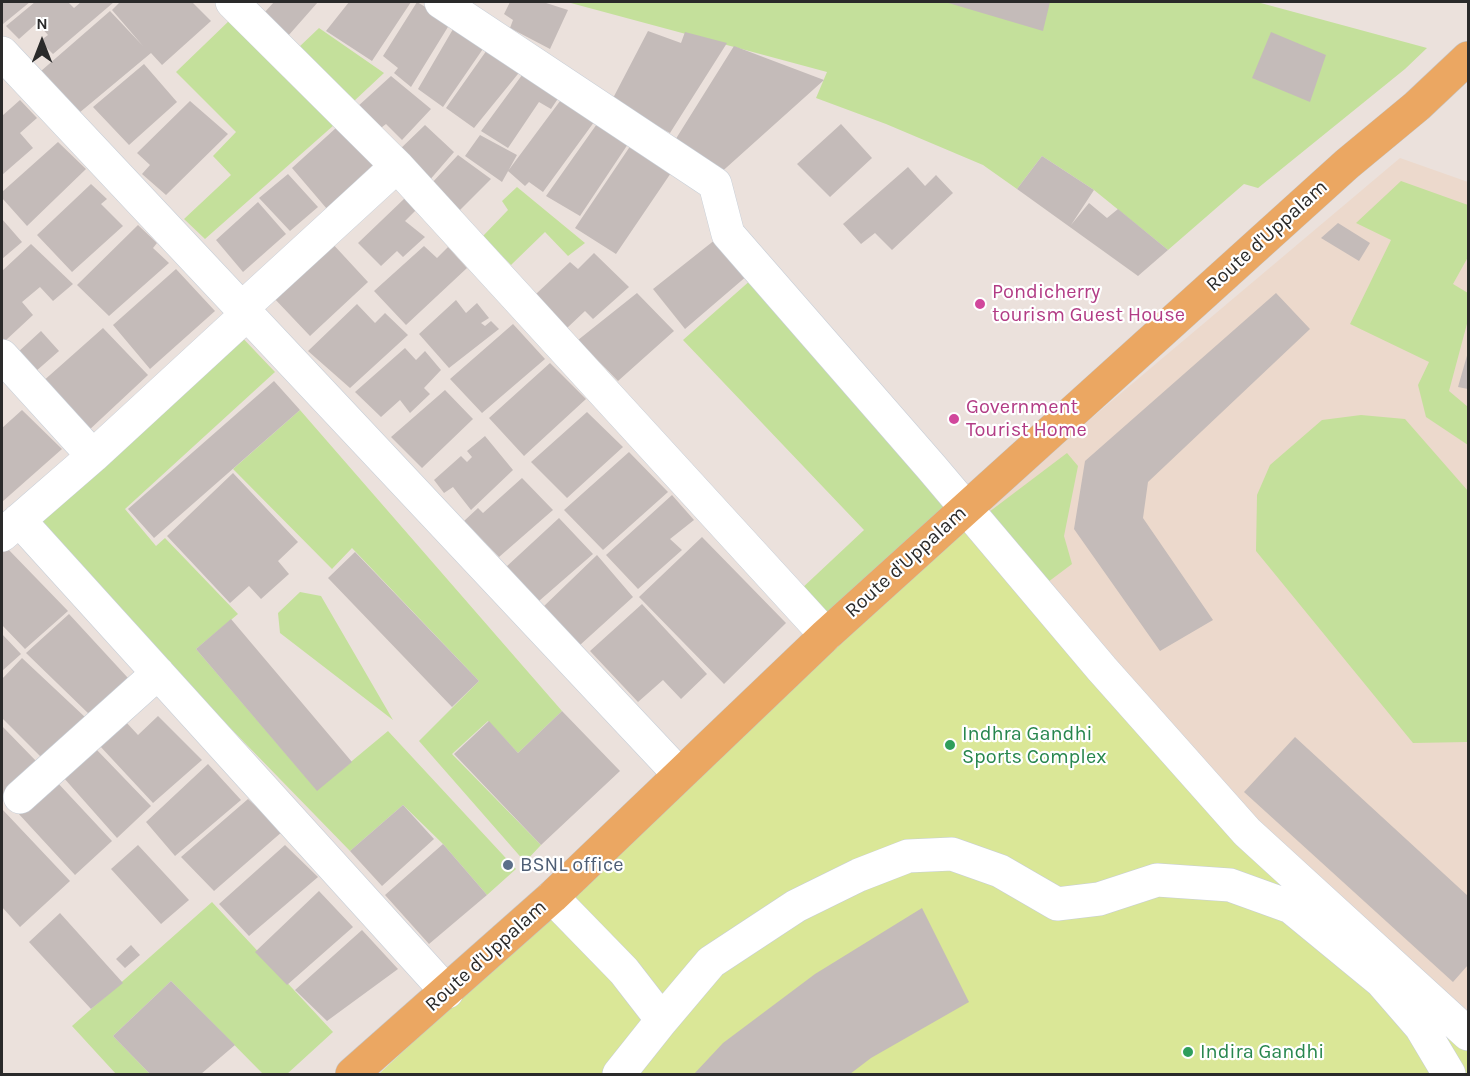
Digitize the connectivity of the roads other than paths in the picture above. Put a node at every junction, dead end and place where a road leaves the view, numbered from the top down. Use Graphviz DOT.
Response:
graph roads {
  1 [pos="232,2"];
  2 [pos="441,2"];
  3 [pos="2,53"];
  4 [pos="1468,58"];
  5 [pos="397,166"];
  6 [pos="244,312"];
  7 [pos="2,356"];
  8 [pos="93,456"];
  9 [pos="966,508"];
  10 [pos="10,527"];
  11 [pos="826,635"];
  12 [pos="158,673"];
  13 [pos="679,774"];
  14 [pos="20,798"];
  15 [pos="552,897"];
  16 [pos="447,992"];
  17 [pos="662,1020"];
  18 [pos="1468,1034"];
  19 [pos="352,1074"];
  20 [pos="619,1074"];
  21 [pos="1449,1074"];
  1 -- 5 [label="street"];
  2 -- 9 [label="street"];
  3 -- 6 [label="street"];
  4 -- 9 [label="main road, Route d'Uppalam"];
  5 -- 6 [label="street"];
  5 -- 11 [label="street"];
  6 -- 8 [label="street"];
  6 -- 13 [label="street"];
  7 -- 8 [label="street"];
  8 -- 10 [label="street"];
  9 -- 11 [label="main road, Route d'Uppalam"];
  9 -- 18 [label="street"];
  10 -- 12 [label="street"];
  11 -- 13 [label="main road, Route d'Uppalam"];
  12 -- 14 [label="street"];
  12 -- 16 [label="street"];
  13 -- 15 [label="main road, Route d'Uppalam"];
  15 -- 16 [label="main road, Route d'Uppalam"];
  15 -- 17 [label="street"];
  16 -- 19 [label="main road, Route d'Uppalam"];
  17 -- 20 [label="street"];
  17 -- 21 [label="street"];
}
